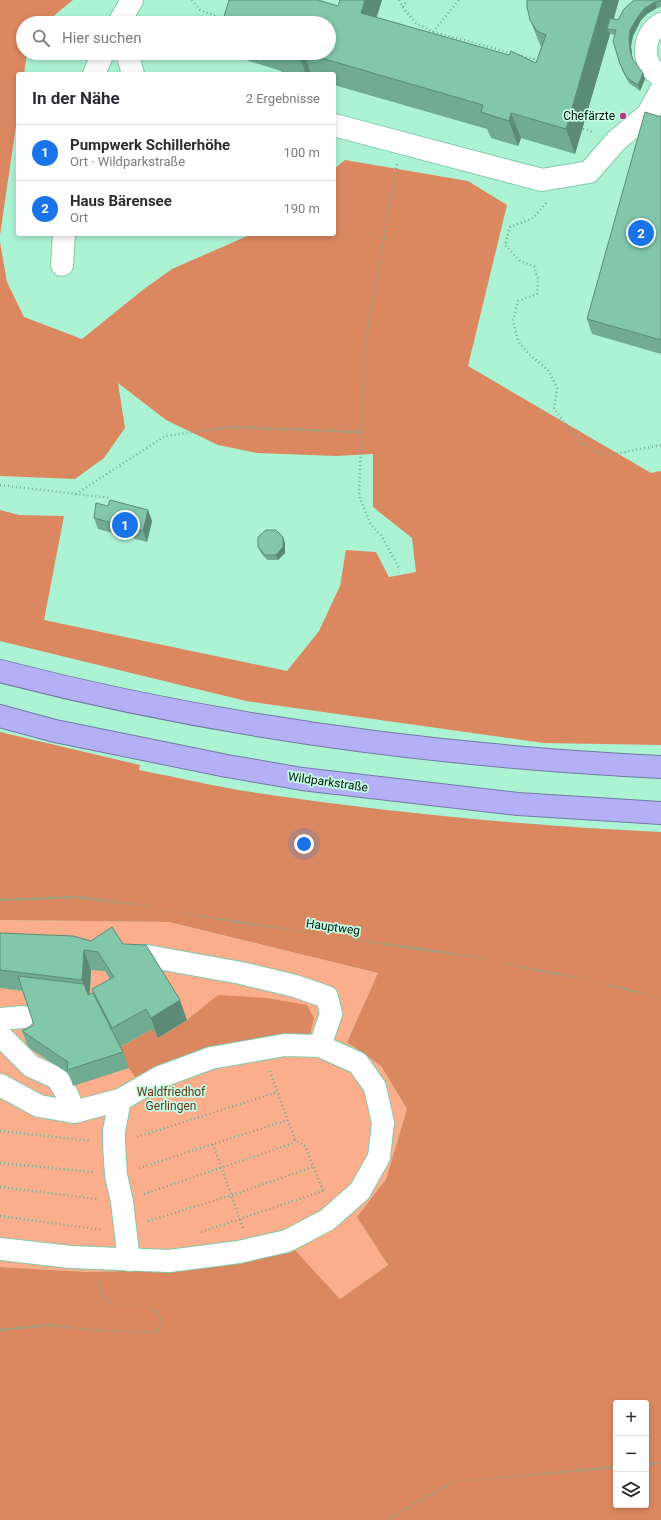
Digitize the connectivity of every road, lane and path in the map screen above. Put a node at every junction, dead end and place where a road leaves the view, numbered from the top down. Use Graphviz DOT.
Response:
graph roads {
  1 [pos="132,0"];
  2 [pos="192,0"];
  3 [pos="400,0"];
  4 [pos="406,0"];
  5 [pos="459,0"];
  6 [pos="403,8"];
  7 [pos="123,16"];
  8 [pos="215,16"];
  9 [pos="661,24"];
  10 [pos="433,32"];
  11 [pos="534,59"];
  12 [pos="100,60"];
  13 [pos="129,60"];
  14 [pos="541,61"];
  15 [pos="532,66"];
  16 [pos="95,72"];
  17 [pos="132,72"];
  18 [pos="661,76"];
  19 [pos="661,90"];
  20 [pos="336,126"];
  21 [pos="401,142"];
  22 [pos="549,200"];
  23 [pos="64,236"];
  24 [pos="62,265"];
  25 [pos="362,432"];
  26 [pos="661,444"];
  27 [pos="0,485"];
  28 [pos="76,494"];
  29 [pos="110,498"];
  30 [pos="400,570"];
  31 [pos="0,671"];
  32 [pos="0,716"];
  33 [pos="661,767"];
  34 [pos="661,813"];
  35 [pos="0,900"];
  36 [pos="147,956"];
  37 [pos="661,999"];
  38 [pos="23,1017"];
  39 [pos="0,1019"];
  40 [pos="0,1035"];
  41 [pos="320,1046"];
  42 [pos="262,1048"];
  43 [pos="0,1086"];
  44 [pos="278,1092"];
  45 [pos="120,1100"];
  46 [pos="80,1110"];
  47 [pos="288,1120"];
  48 [pos="0,1131"];
  49 [pos="114,1137"];
  50 [pos="295,1140"];
  51 [pos="212,1144"];
  52 [pos="0,1162"];
  53 [pos="313,1167"];
  54 [pos="222,1168"];
  55 [pos="116,1175"];
  56 [pos="0,1187"];
  57 [pos="323,1191"];
  58 [pos="232,1195"];
  59 [pos="122,1202"];
  60 [pos="333,1215"];
  61 [pos="0,1216"];
  62 [pos="240,1218"];
  63 [pos="125,1230"];
  64 [pos="200,1232"];
  65 [pos="0,1249"];
  66 [pos="248,1250"];
  67 [pos="96,1258"];
  68 [pos="129,1260"];
  69 [pos="0,1330"];
  70 [pos="661,1463"];
  71 [pos="649,1464"];
  72 [pos="613,1467"];
  73 [pos="387,1520"];
  1 -- 7 [label="lane"];
  2 -- 8 [label="path"];
  3 -- 6 [label="path"];
  4 -- 6 [label="path"];
  5 -- 10 [label="path"];
  6 -- 10 [label="path"];
  9 -- 18 [label="lane"];
  10 -- 11 [label="path"];
  11 -- 14 [label="path"];
  11 -- 15 [label="path"];
  12 -- 16 [label="lane"];
  13 -- 17 [label="lane"];
  19 -- 21 [label="lane"];
  20 -- 21 [label="lane"];
  21 -- 25 [label="path"];
  22 -- 26 [label="path"];
  23 -- 24 [label="lane"];
  25 -- 28 [label="path"];
  25 -- 30 [label="path"];
  27 -- 28 [label="path"];
  28 -- 29 [label="path"];
  31 -- 33 [label="highway"];
  32 -- 34 [label="highway, Wildparkstraße"];
  35 -- 37 [label="path, Hauptweg"];
  36 -- 41 [label="lane"];
  38 -- 39 [label="lane"];
  40 -- 46 [label="lane"];
  41 -- 42 [label="lane"];
  41 -- 60 [label="lane"];
  42 -- 44 [label="path"];
  42 -- 45 [label="lane"];
  43 -- 46 [label="lane"];
  44 -- 47 [label="path"];
  44 -- 49 [label="path"];
  45 -- 46 [label="lane"];
  45 -- 49 [label="lane"];
  46 -- 49 [label="lane"];
  47 -- 50 [label="path"];
  47 -- 51 [label="path"];
  48 -- 49 [label="path"];
  49 -- 55 [label="lane"];
  50 -- 53 [label="path"];
  50 -- 54 [label="path"];
  51 -- 54 [label="path"];
  51 -- 55 [label="path"];
  52 -- 55 [label="path"];
  53 -- 57 [label="path"];
  53 -- 58 [label="path"];
  54 -- 58 [label="path"];
  54 -- 59 [label="path"];
  55 -- 59 [label="lane"];
  56 -- 59 [label="path"];
  57 -- 60 [label="path"];
  57 -- 62 [label="path"];
  58 -- 62 [label="path"];
  58 -- 63 [label="path"];
  59 -- 63 [label="lane"];
  60 -- 66 [label="lane"];
  61 -- 63 [label="path"];
  62 -- 64 [label="path"];
  62 -- 66 [label="path"];
  63 -- 68 [label="lane"];
  65 -- 67 [label="lane"];
  66 -- 68 [label="lane"];
  67 -- 68 [label="lane"];
  67 -- 69 [label="path"];
  70 -- 71 [label="path"];
  72 -- 73 [label="path"];
}
